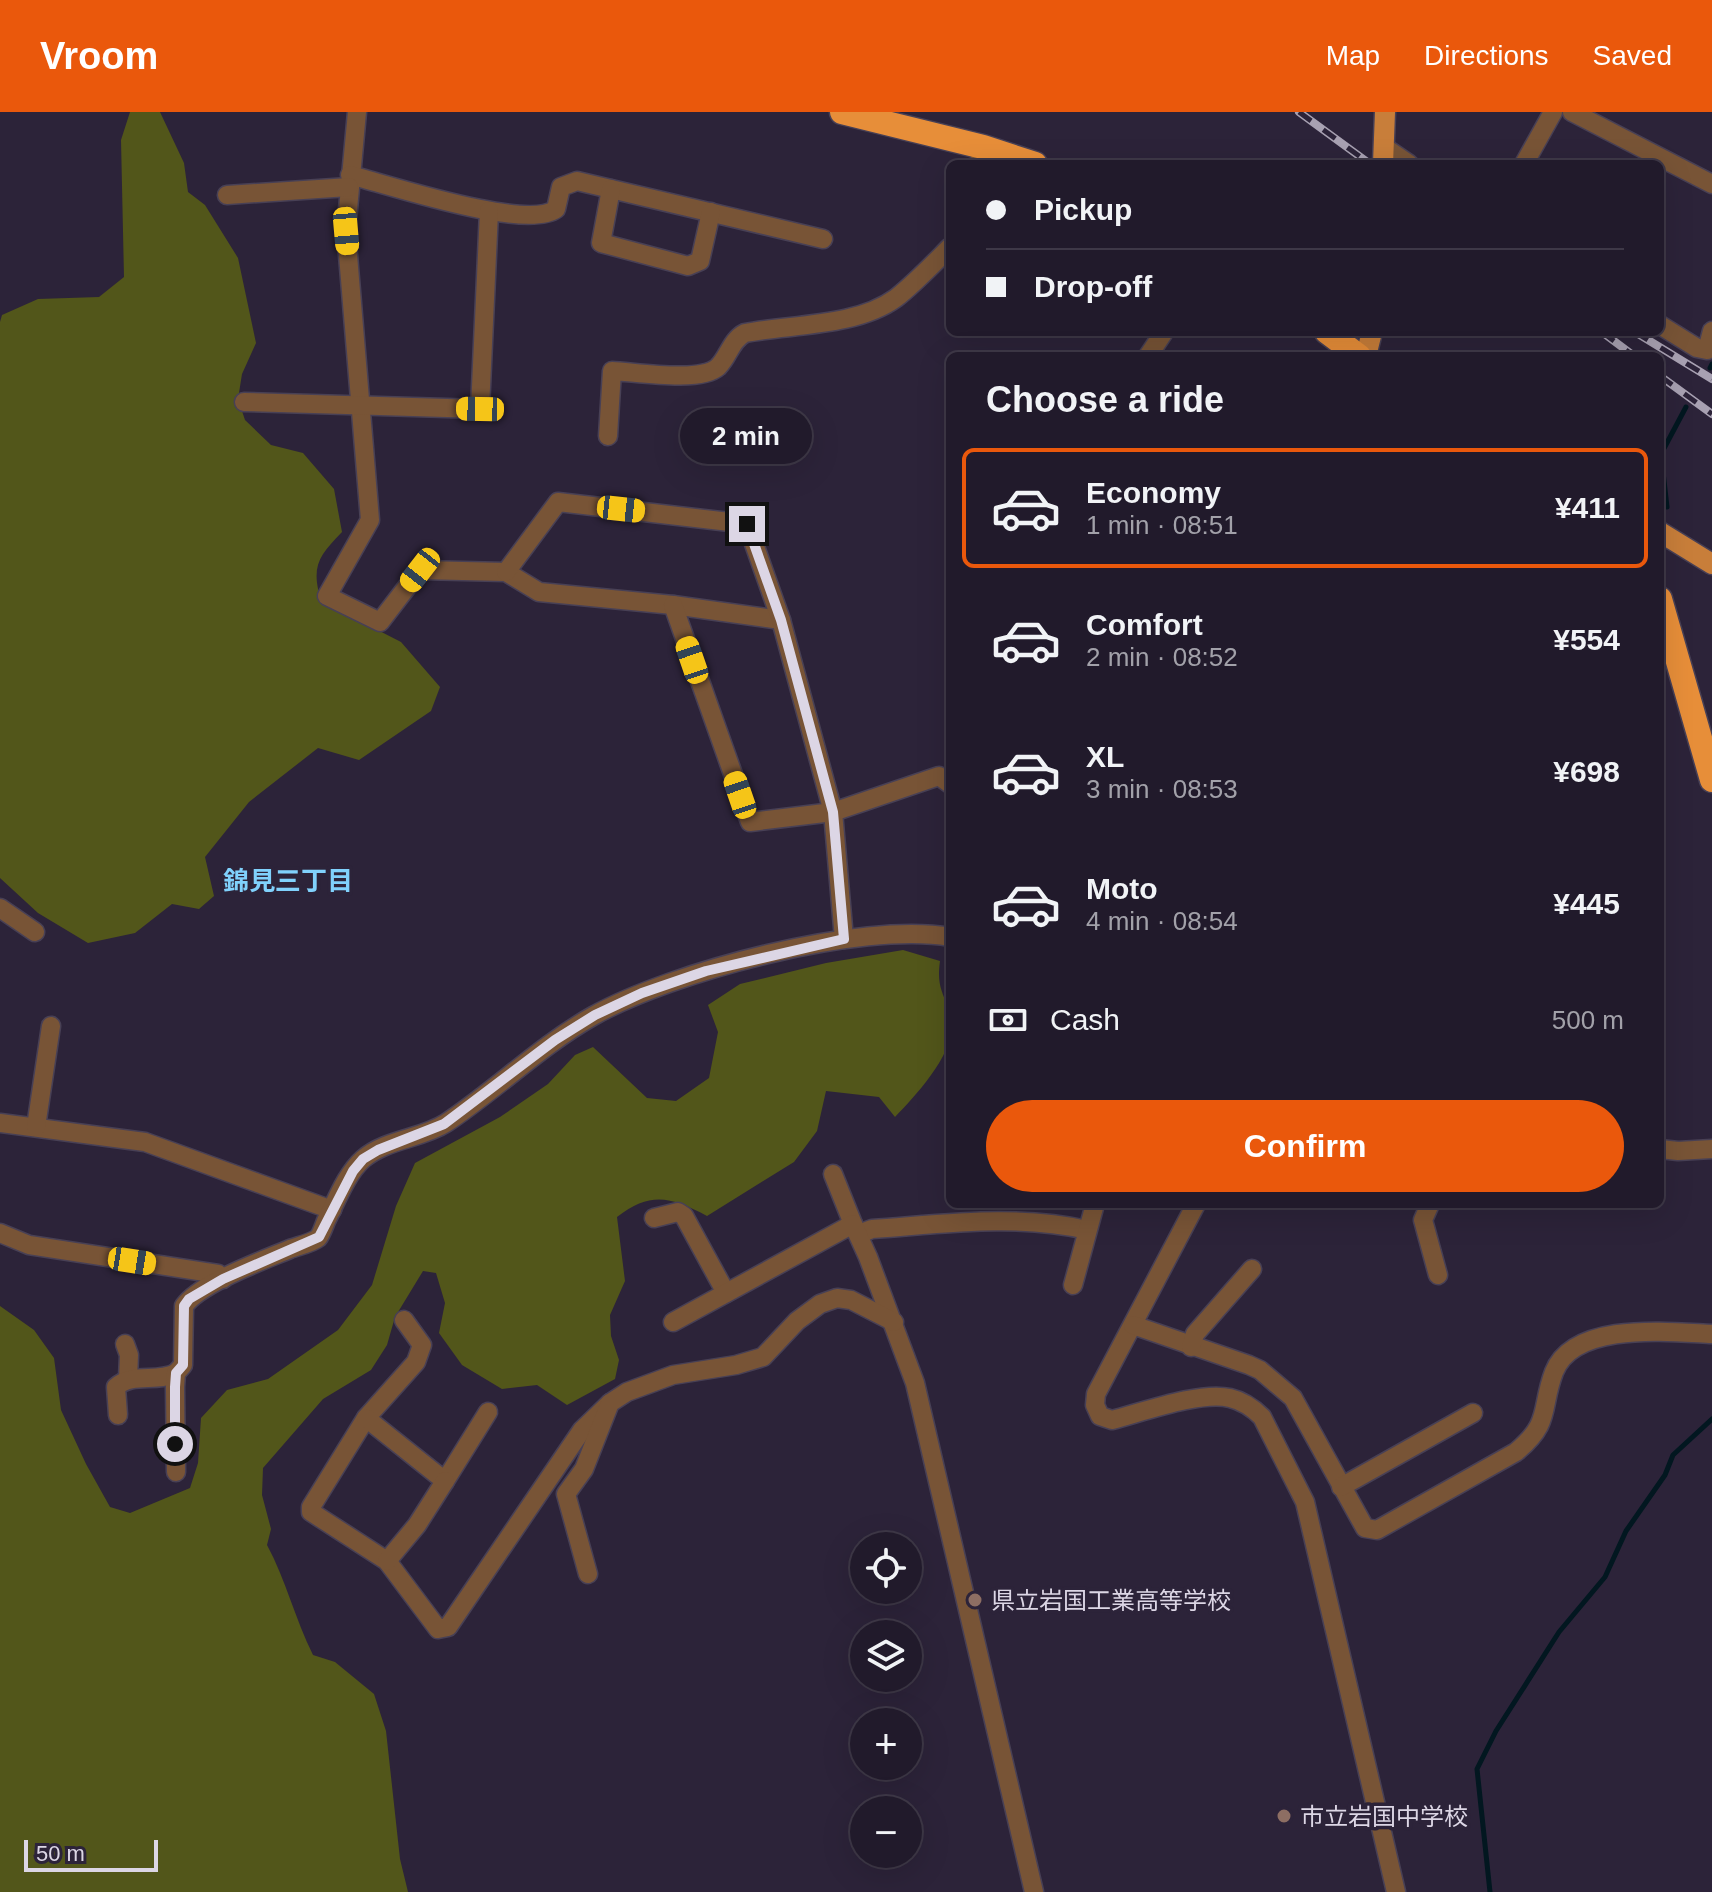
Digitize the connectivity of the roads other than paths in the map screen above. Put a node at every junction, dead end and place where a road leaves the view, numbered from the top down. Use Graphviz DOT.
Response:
graph roads {
  1 [pos="357,112"];
  2 [pos="842,112"];
  3 [pos="1385,112"];
  4 [pos="1553,112"];
  5 [pos="1572,112"];
  6 [pos="1384,155"];
  7 [pos="981,156"];
  8 [pos="1008,160"];
  9 [pos="1526,160"];
  10 [pos="350,181"];
  11 [pos="1712,184"];
  12 [pos="611,189"];
  13 [pos="227,195"];
  14 [pos="489,211"];
  15 [pos="711,212"];
  16 [pos="823,239"];
  17 [pos="946,251"];
  18 [pos="1664,327"];
  19 [pos="1332,336"];
  20 [pos="1711,338"];
  21 [pos="1354,352"];
  22 [pos="244,402"];
  23 [pos="360,407"];
  24 [pos="608,436"];
  25 [pos="1664,534"];
  26 [pos="1712,564"];
  27 [pos="506,572"];
  28 [pos="673,605"];
  29 [pos="1664,613"];
  30 [pos="781,620"];
  31 [pos="1712,780"];
  32 [pos="946,781"];
  33 [pos="833,812"];
  34 [pos="0,908"];
  35 [pos="35,932"];
  36 [pos="946,936"];
  37 [pos="844,939"];
  38 [pos="51,1026"];
  39 [pos="0,1123"];
  40 [pos="36,1127"];
  41 [pos="1664,1149"];
  42 [pos="1712,1149"];
  43 [pos="833,1174"];
  44 [pos="1094,1208"];
  45 [pos="1194,1208"];
  46 [pos="1428,1208"];
  47 [pos="332,1210"];
  48 [pos="654,1218"];
  49 [pos="856,1229"];
  50 [pos="1087,1230"];
  51 [pos="0,1233"];
  52 [pos="1252,1269"];
  53 [pos="1438,1275"];
  54 [pos="223,1279"];
  55 [pos="1073,1285"];
  56 [pos="726,1293"];
  57 [pos="404,1320"];
  58 [pos="673,1322"];
  59 [pos="894,1322"];
  60 [pos="1133,1325"];
  61 [pos="1712,1334"];
  62 [pos="125,1344"];
  63 [pos="1191,1347"];
  64 [pos="176,1373"];
  65 [pos="128,1379"];
  66 [pos="610,1403"];
  67 [pos="488,1412"];
  68 [pos="1473,1413"];
  69 [pos="118,1415"];
  70 [pos="366,1418"];
  71 [pos="176,1472"];
  72 [pos="445,1481"];
  73 [pos="1341,1487"];
  74 [pos="387,1561"];
  75 [pos="588,1574"];
  76 [pos="1034,1892"];
  77 [pos="1396,1892"];
  1 -- 10 [label="street"];
  2 -- 7 [label="highway"];
  3 -- 6 [label="main road"];
  4 -- 9 [label="street"];
  5 -- 11 [label="street"];
  7 -- 8 [label="highway"];
  10 -- 13 [label="street"];
  10 -- 14 [label="street"];
  10 -- 23 [label="street"];
  12 -- 14 [label="street"];
  12 -- 15 [label="street"];
  12 -- 15 [label="street"];
  14 -- 23 [label="street"];
  15 -- 16 [label="street"];
  17 -- 24 [label="street"];
  18 -- 20 [label="street"];
  19 -- 21 [label="highway"];
  22 -- 23 [label="street"];
  23 -- 27 [label="street"];
  25 -- 26 [label="main road"];
  27 -- 28 [label="street"];
  27 -- 30 [label="street"];
  28 -- 30 [label="street"];
  28 -- 33 [label="street"];
  29 -- 31 [label="highway"];
  30 -- 33 [label="street"];
  32 -- 33 [label="street"];
  33 -- 37 [label="street"];
  34 -- 35 [label="street"];
  36 -- 37 [label="street"];
  37 -- 47 [label="street"];
  38 -- 40 [label="street"];
  39 -- 40 [label="street"];
  40 -- 47 [label="street"];
  41 -- 42 [label="street"];
  43 -- 49 [label="street"];
  44 -- 50 [label="street"];
  45 -- 60 [label="street"];
  46 -- 53 [label="street"];
  47 -- 54 [label="street"];
  48 -- 56 [label="street"];
  49 -- 50 [label="street"];
  49 -- 56 [label="street"];
  49 -- 59 [label="street"];
  50 -- 55 [label="street"];
  51 -- 54 [label="street"];
  52 -- 63 [label="street"];
  54 -- 64 [label="street"];
  56 -- 58 [label="street"];
  57 -- 70 [label="street"];
  59 -- 66 [label="street"];
  59 -- 76 [label="street"];
  60 -- 63 [label="street"];
  60 -- 77 [label="street"];
  61 -- 73 [label="street"];
  62 -- 65 [label="street"];
  63 -- 73 [label="street"];
  64 -- 65 [label="street"];
  64 -- 71 [label="street"];
  65 -- 69 [label="street"];
  66 -- 74 [label="street"];
  66 -- 75 [label="street"];
  67 -- 72 [label="street"];
  68 -- 73 [label="street"];
  70 -- 72 [label="street"];
  70 -- 74 [label="street"];
  72 -- 74 [label="street"];
}
